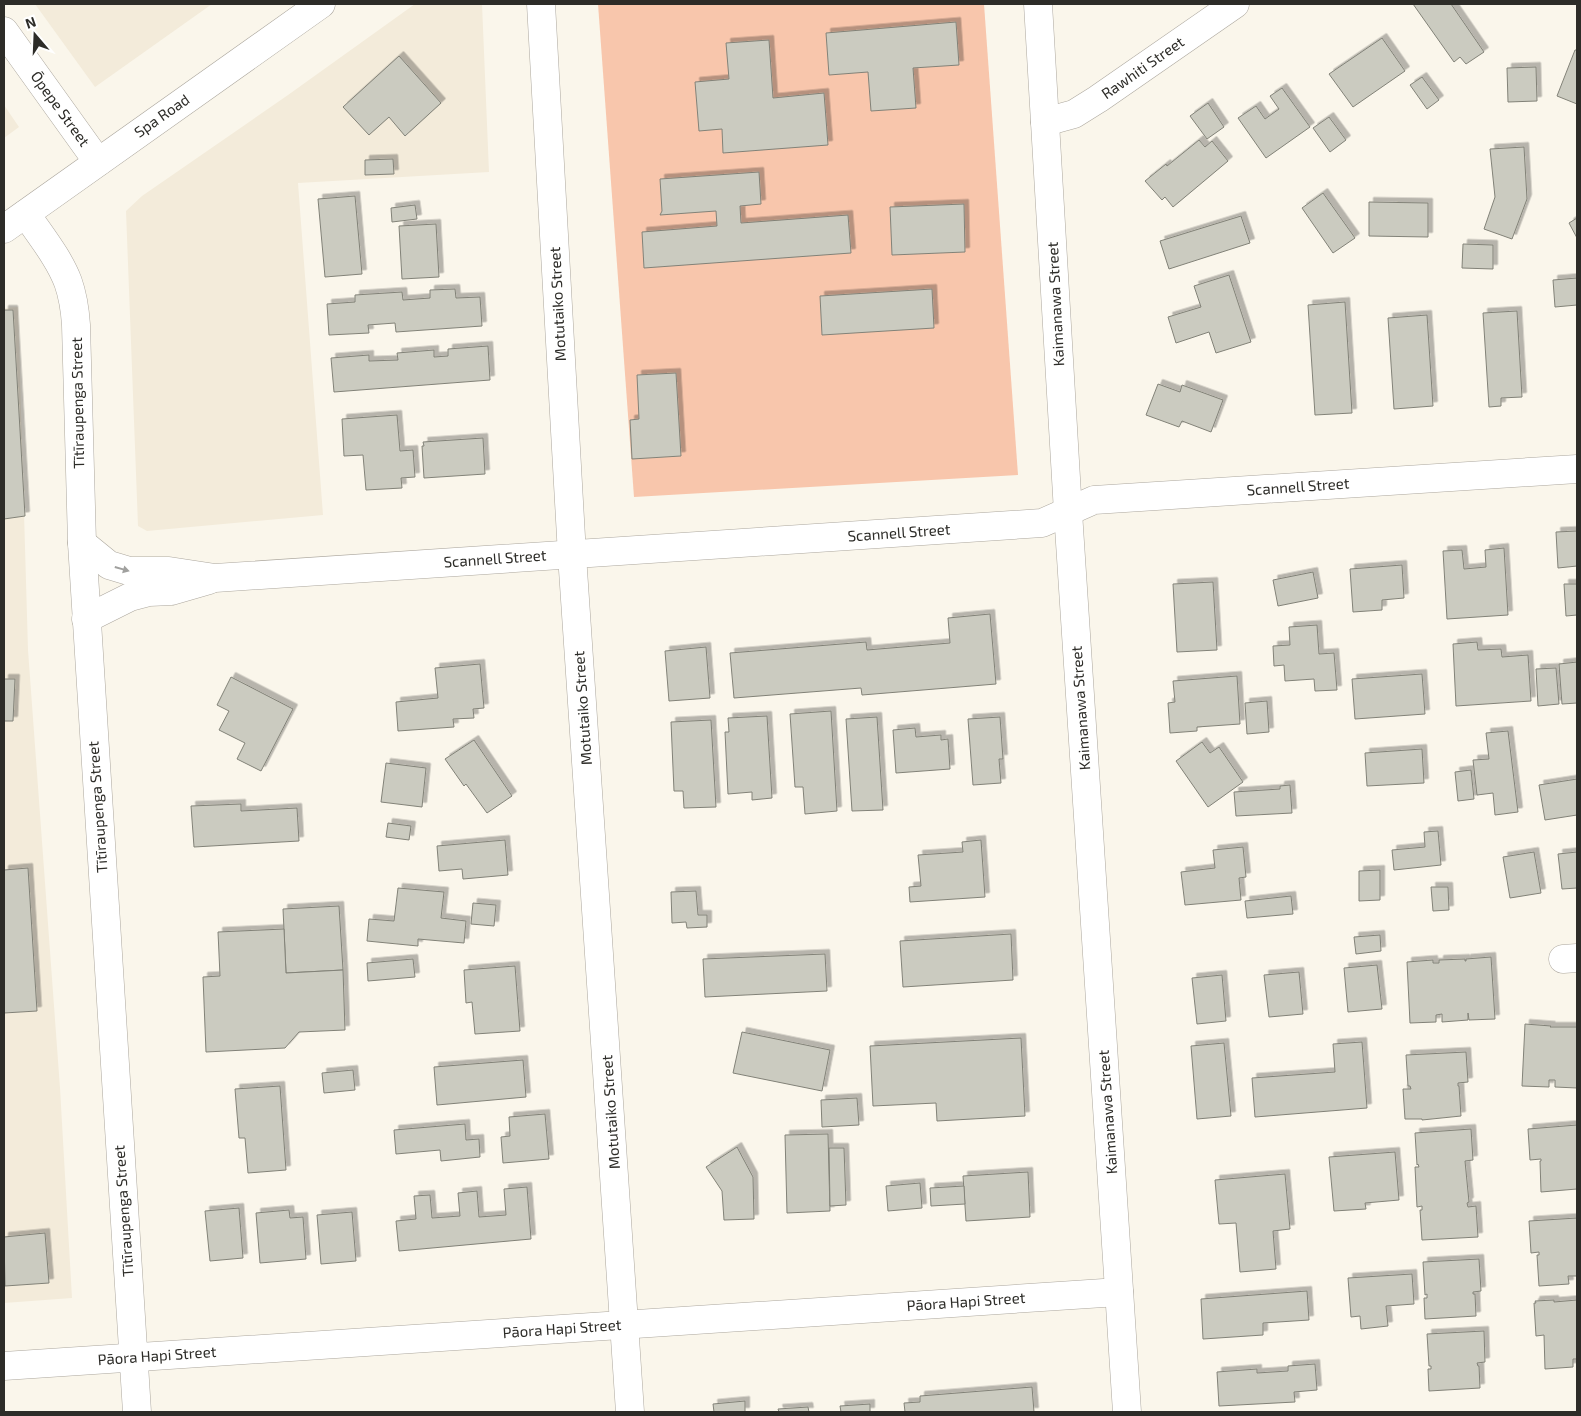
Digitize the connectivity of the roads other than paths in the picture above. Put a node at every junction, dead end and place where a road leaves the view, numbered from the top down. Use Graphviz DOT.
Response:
graph roads {
  1 [pos="321,4"];
  2 [pos="541,4"];
  3 [pos="1038,4"];
  4 [pos="1234,4"];
  5 [pos="4,31"];
  6 [pos="1045,122"];
  7 [pos="98,162"];
  8 [pos="26,214"];
  9 [pos="4,230"];
  10 [pos="1577,469"];
  11 [pos="1068,512"];
  12 [pos="82,543"];
  13 [pos="572,555"];
  14 [pos="215,578"];
  15 [pos="86,619"];
  16 [pos="1119,1292"];
  17 [pos="624,1324"];
  18 [pos="133,1358"];
  19 [pos="4,1366"];
  20 [pos="137,1412"];
  21 [pos="630,1412"];
  22 [pos="1127,1412"];
  1 -- 7 [label="street, Spa Road"];
  2 -- 13 [label="street, Motutaiko Street"];
  3 -- 6 [label="street, Kaimanawa Street"];
  4 -- 6 [label="street, Rawhiti Street"];
  5 -- 7 [label="street, Ōpepe Street"];
  6 -- 11 [label="street, Kaimanawa Street"];
  7 -- 8 [label="street, Spa Road"];
  8 -- 9 [label="street, Spa Road"];
  8 -- 12 [label="street, Tītīraupenga Street"];
  10 -- 11 [label="street, Scannell Street"];
  11 -- 13 [label="street, Scannell Street"];
  11 -- 16 [label="street, Kaimanawa Street"];
  12 -- 14 [label="street, Scannell Street, one-way"];
  12 -- 15 [label="street, Tītīraupenga Street"];
  13 -- 14 [label="street, Scannell Street"];
  13 -- 17 [label="street, Motutaiko Street"];
  14 -- 15 [label="street, Scannell Street"];
  15 -- 18 [label="street, Tītīraupenga Street"];
  16 -- 17 [label="street, Pāora Hapi Street"];
  16 -- 22 [label="street, Kaimanawa Street"];
  17 -- 18 [label="street, Pāora Hapi Street"];
  17 -- 21 [label="street, Motutaiko Street"];
  18 -- 19 [label="street, Pāora Hapi Street"];
  18 -- 20 [label="street, Tītīraupenga Street"];
}
